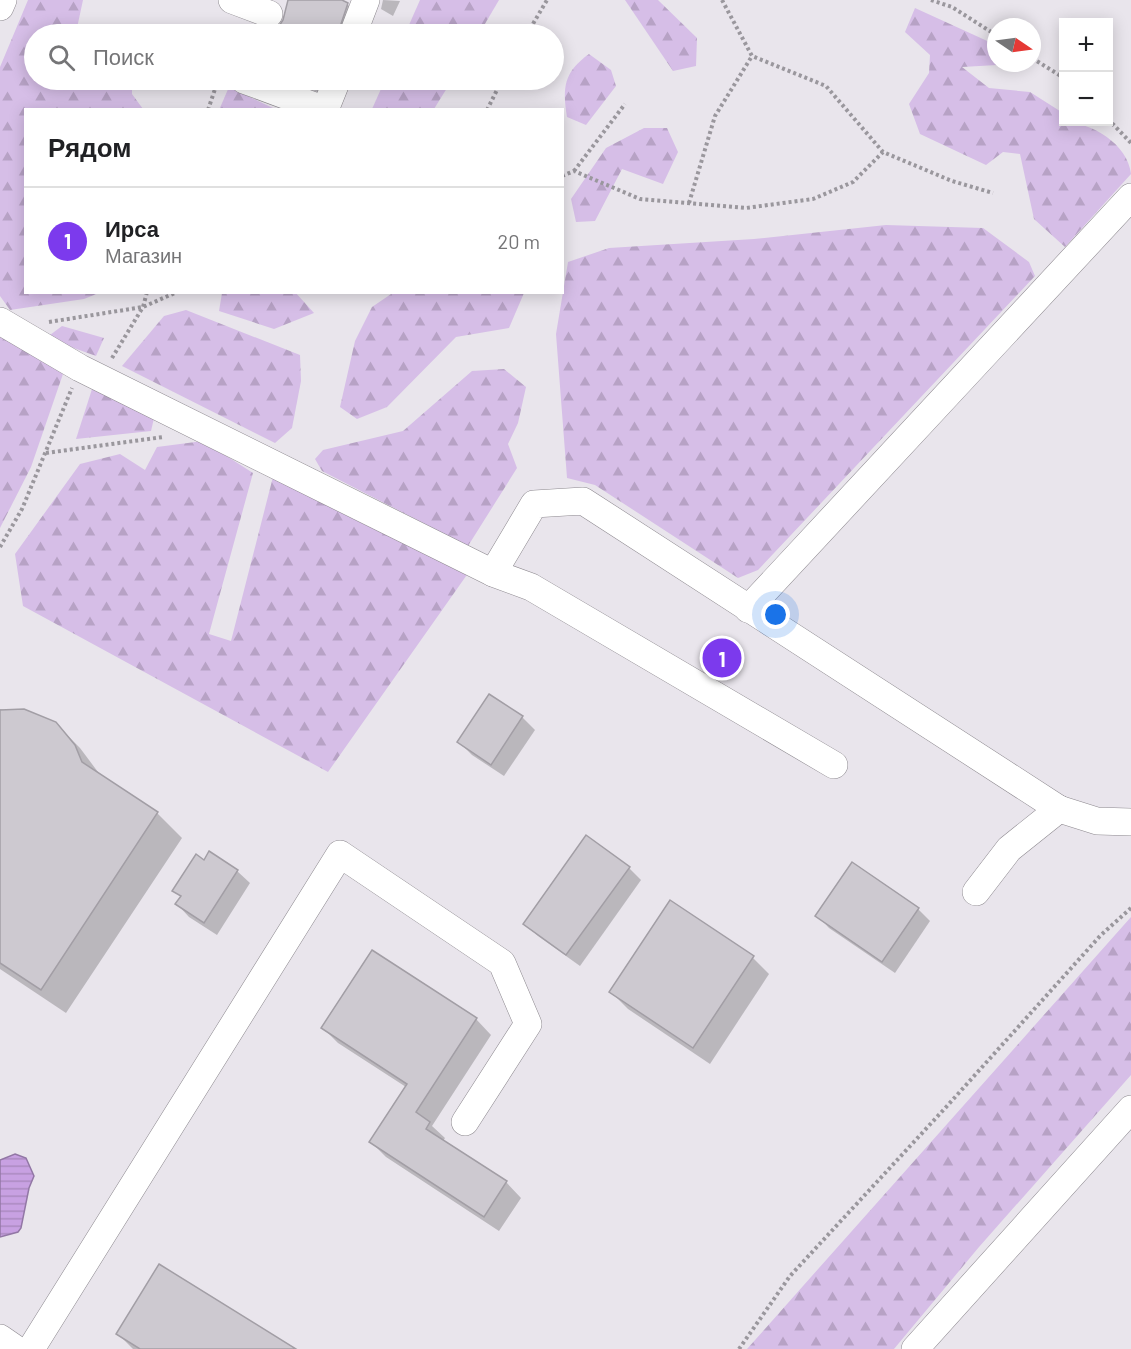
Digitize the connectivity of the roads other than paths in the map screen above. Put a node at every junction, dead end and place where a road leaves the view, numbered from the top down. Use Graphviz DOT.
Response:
graph roads {
  1 [pos="3,0"];
  2 [pos="232,0"];
  3 [pos="366,0"];
  4 [pos="0,7"];
  5 [pos="268,16"];
  6 [pos="357,24"];
  7 [pos="271,90"];
  8 [pos="332,90"];
  9 [pos="320,108"];
  10 [pos="326,108"];
  11 [pos="1131,196"];
  12 [pos="0,321"];
  13 [pos="494,573"];
  14 [pos="748,609"];
  15 [pos="834,765"];
  16 [pos="1059,809"];
  17 [pos="1131,822"];
  18 [pos="976,892"];
  19 [pos="1131,1109"];
  20 [pos="465,1122"];
  21 [pos="0,1338"];
  22 [pos="16,1349"];
  23 [pos="31,1349"];
  24 [pos="915,1349"];
  1 -- 4 [label="street"];
  2 -- 5 [label="street"];
  3 -- 6 [label="street"];
  7 -- 9 [label="street"];
  8 -- 10 [label="street"];
  11 -- 14 [label="street"];
  12 -- 13 [label="street"];
  13 -- 14 [label="street"];
  13 -- 15 [label="street"];
  14 -- 16 [label="street"];
  16 -- 17 [label="street"];
  16 -- 18 [label="street"];
  19 -- 24 [label="street"];
  20 -- 23 [label="street"];
  21 -- 22 [label="street"];
}
